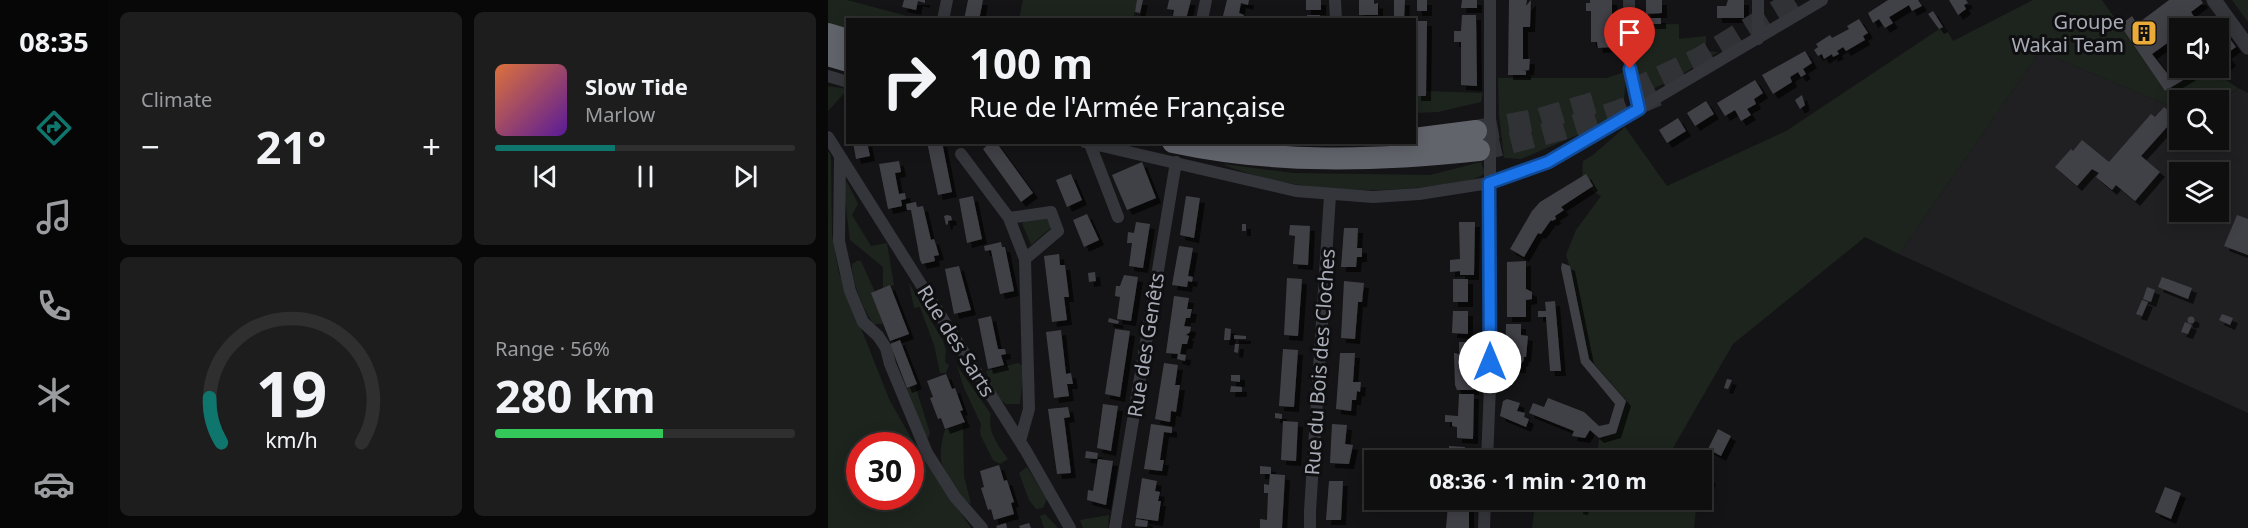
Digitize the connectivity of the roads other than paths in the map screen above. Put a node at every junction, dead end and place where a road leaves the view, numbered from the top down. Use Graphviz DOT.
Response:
graph roads {
  1 [pos="947,0"];
  2 [pos="1206,0"];
  3 [pos="1335,0"];
  4 [pos="1490,0"];
  5 [pos="1629,0"];
  6 [pos="1758,0"];
  7 [pos="1822,0"];
  8 [pos="2214,0"];
  9 [pos="943,18"];
  10 [pos="1202,18"];
  11 [pos="1336,18"];
  12 [pos="828,34"];
  13 [pos="846,38"];
  14 [pos="1758,39"];
  15 [pos="2248,46"];
  16 [pos="828,55"];
  17 [pos="846,60"];
  18 [pos="828,76"];
  19 [pos="846,81"];
  20 [pos="1639,109"];
  21 [pos="828,137"];
  22 [pos="1416,139"];
  23 [pos="1087,144"];
  24 [pos="1097,144"];
  25 [pos="1175,152"];
  26 [pos="961,154"];
  27 [pos="840,156"];
  28 [pos="1489,183"];
  29 [pos="1330,195"];
  30 [pos="1118,217"];
  31 [pos="1010,218"];
  32 [pos="1025,260"];
  33 [pos="1020,441"];
  34 [pos="1487,450"];
  35 [pos="1485,510"];
  36 [pos="982,528"];
  37 [pos="1070,528"];
  38 [pos="1115,528"];
  39 [pos="1310,528"];
  40 [pos="1484,528"];
  1 -- 9 [label="street"];
  2 -- 10 [label="street"];
  3 -- 11 [label="street"];
  4 -- 28 [label="street"];
  5 -- 20 [label="street"];
  6 -- 14 [label="street"];
  7 -- 14 [label="street"];
  8 -- 15 [label="street"];
  12 -- 13 [label="highway"];
  14 -- 20 [label="street"];
  16 -- 17 [label="highway"];
  18 -- 19 [label="street"];
  20 -- 28 [label="street"];
  21 -- 27 [label="street, Rue des Sarts"];
  22 -- 25 [label="highway"];
  23 -- 30 [label="street"];
  24 -- 25 [label="street"];
  25 -- 29 [label="street"];
  25 -- 38 [label="street, Rue des Genêts"];
  26 -- 31 [label="street"];
  27 -- 33 [label="street, Rue des Sarts"];
  27 -- 36 [label="street"];
  28 -- 29 [label="street"];
  28 -- 34 [label="street"];
  29 -- 39 [label="street, Rue du Bois des Cloches"];
  31 -- 32 [label="street"];
  31 -- 32 [label="street"];
  32 -- 33 [label="street"];
  33 -- 37 [label="street, Rue des Sarts"];
  35 -- 40 [label="street"];
}
